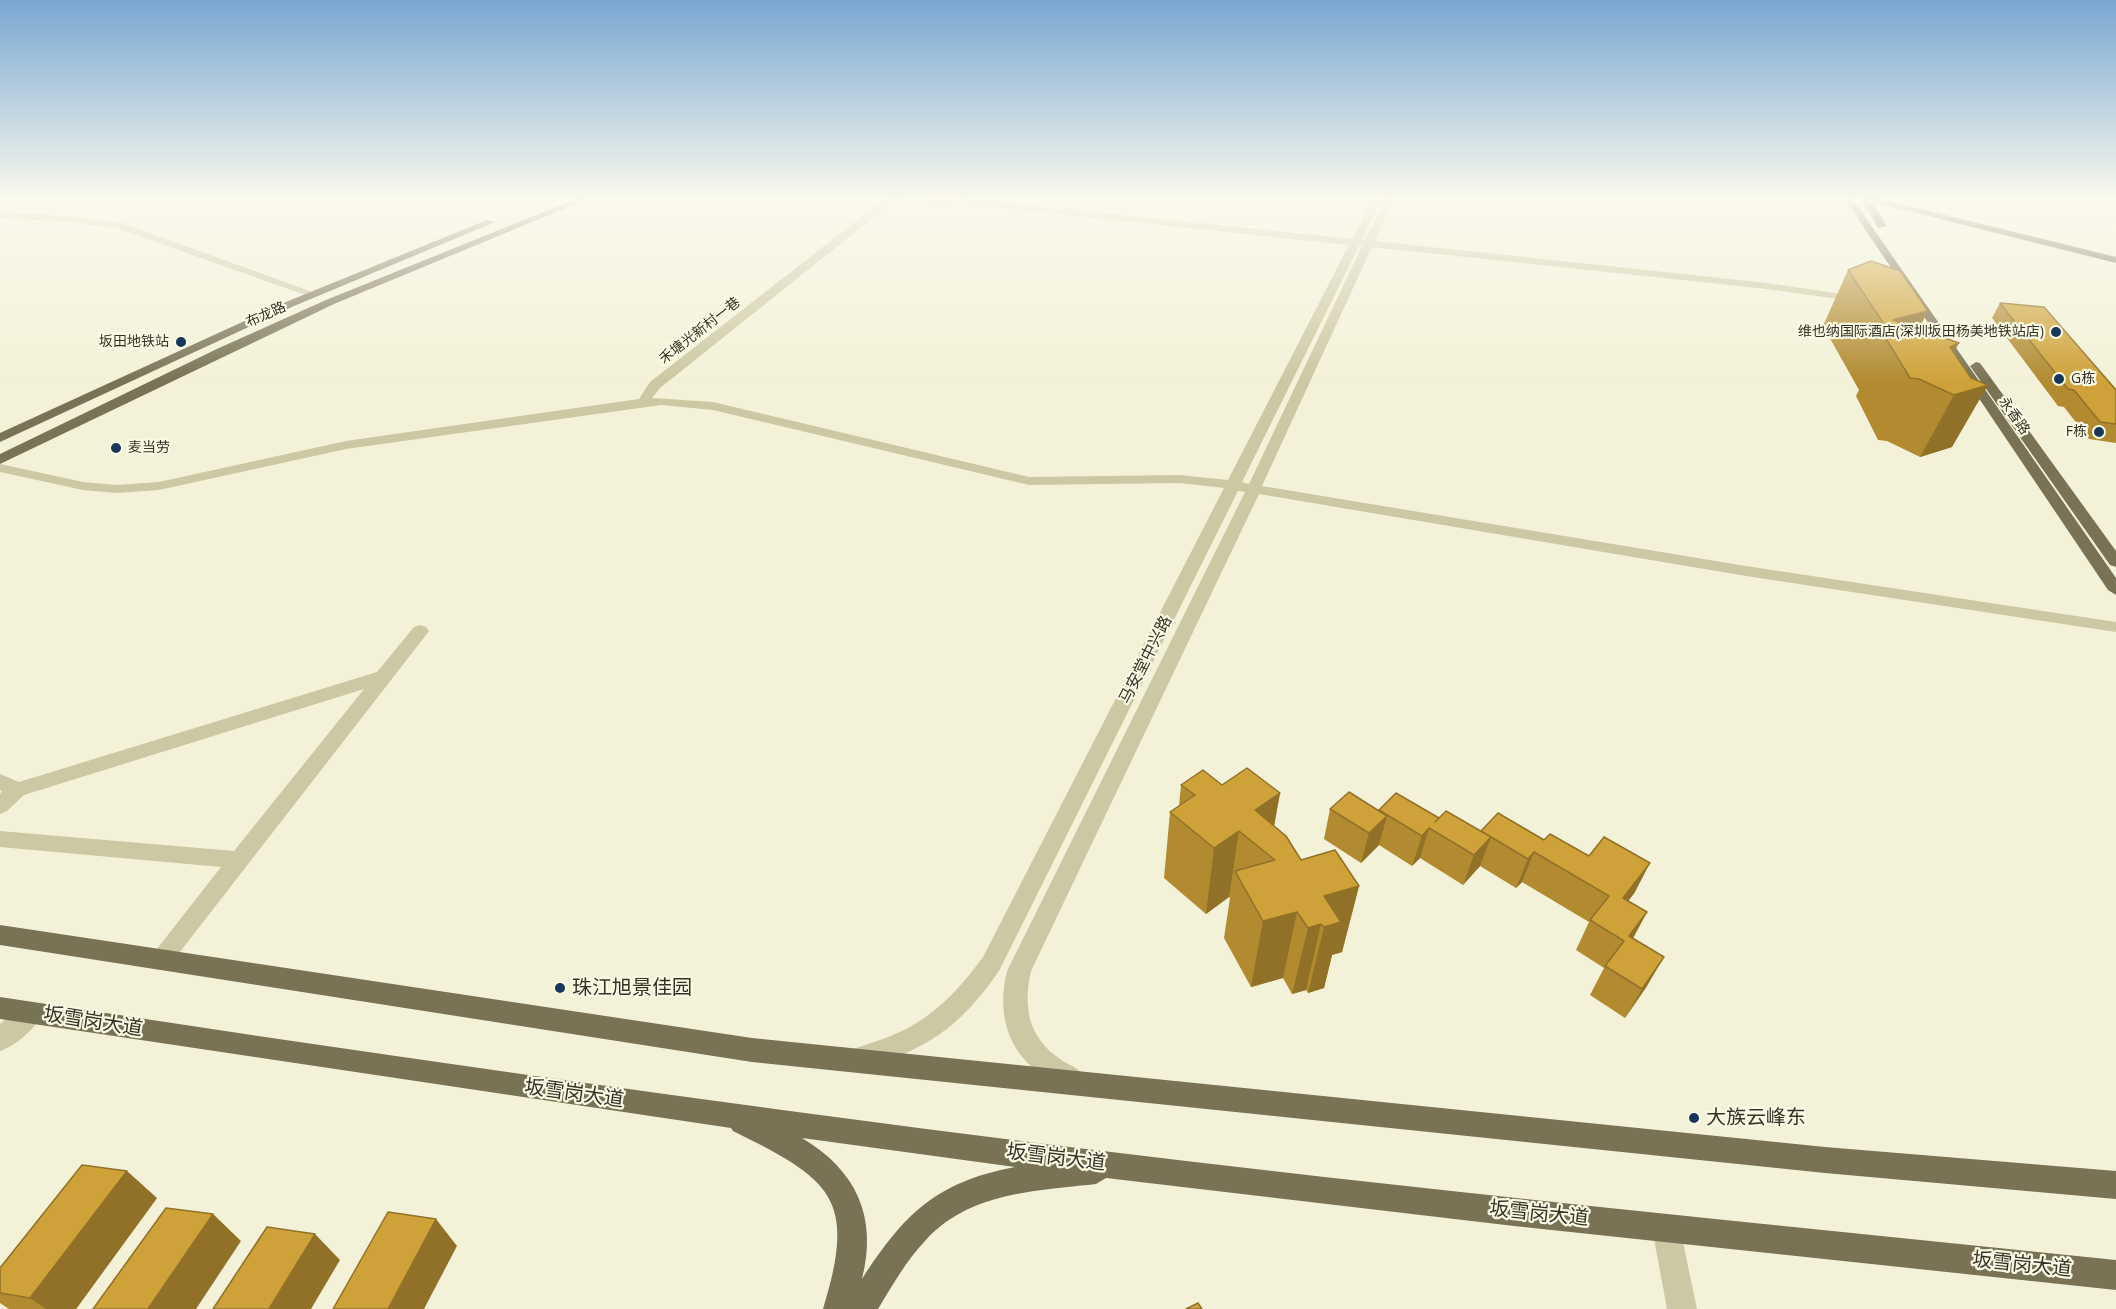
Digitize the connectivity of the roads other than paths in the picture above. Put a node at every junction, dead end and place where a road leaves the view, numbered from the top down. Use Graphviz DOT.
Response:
graph roads {
  1 [pos="214,259"];
  2 [pos="399,259"];
  3 [pos="432,259"];
  4 [pos="815,259"];
  5 [pos="1353,259"];
  6 [pos="1355,259"];
  7 [pos="1525,259"];
  8 [pos="1884,259"];
  9 [pos="1903,259"];
  10 [pos="312,294"];
  11 [pos="1871,298"];
  12 [pos="1913,315"];
  13 [pos="1935,327"];
  14 [pos="644,402"];
  15 [pos="0,438"];
  16 [pos="0,460"];
  17 [pos="0,468"];
  18 [pos="1234,485"];
  19 [pos="1254,488"];
  20 [pos="2116,562"];
  21 [pos="2116,591"];
  22 [pos="2116,627"];
  23 [pos="420,631"];
  24 [pos="383,677"];
  25 [pos="9,785"];
  26 [pos="0,806"];
  27 [pos="0,839"];
  28 [pos="238,860"];
  29 [pos="0,935"];
  30 [pos="161,959"];
  31 [pos="0,1008"];
  32 [pos="32,1013"];
  33 [pos="0,1040"];
  34 [pos="851,1061"];
  35 [pos="1091,1086"];
  36 [pos="727,1115"];
  37 [pos="1124,1166"];
  38 [pos="2116,1185"];
  39 [pos="1666,1228"];
  40 [pos="2116,1275"];
  41 [pos="838,1309"];
  42 [pos="860,1309"];
  43 [pos="1682,1309"];
  1 -- 10 [label="street"];
  2 -- 10 [label="main road, 布龙路"];
  3 -- 16 [label="main road, 布龙路"];
  4 -- 14 [label="street, 禾塘光新村一巷"];
  5 -- 18 [label="street, 马安堂中兴路"];
  6 -- 19 [label="street, 马安堂中兴路"];
  7 -- 11 [label="street"];
  8 -- 13 [label="main road, 永香路"];
  9 -- 20 [label="main road, 永香路"];
  10 -- 15 [label="main road, 布龙路"];
  12 -- 13 [label="street"];
  13 -- 21 [label="main road, 永香路"];
  14 -- 17 [label="street"];
  14 -- 18 [label="street"];
  18 -- 19 [label="street"];
  18 -- 34 [label="street, 马安堂中兴路"];
  19 -- 22 [label="street"];
  19 -- 35 [label="street, 马安堂中兴路"];
  23 -- 24 [label="street"];
  24 -- 25 [label="street"];
  24 -- 28 [label="street"];
  25 -- 26 [label="street"];
  27 -- 28 [label="street"];
  28 -- 30 [label="street"];
  29 -- 30 [label="main road"];
  30 -- 34 [label="main road"];
  31 -- 32 [label="main road, 坂雪岗大道"];
  32 -- 33 [label="street"];
  32 -- 36 [label="main road, 坂雪岗大道"];
  34 -- 35 [label="main road"];
  35 -- 38 [label="main road"];
  36 -- 37 [label="main road, 坂雪岗大道"];
  36 -- 41 [label="main road"];
  37 -- 39 [label="main road, 坂雪岗大道"];
  37 -- 42 [label="main road"];
  39 -- 40 [label="main road, 坂雪岗大道"];
  39 -- 43 [label="street"];
}
